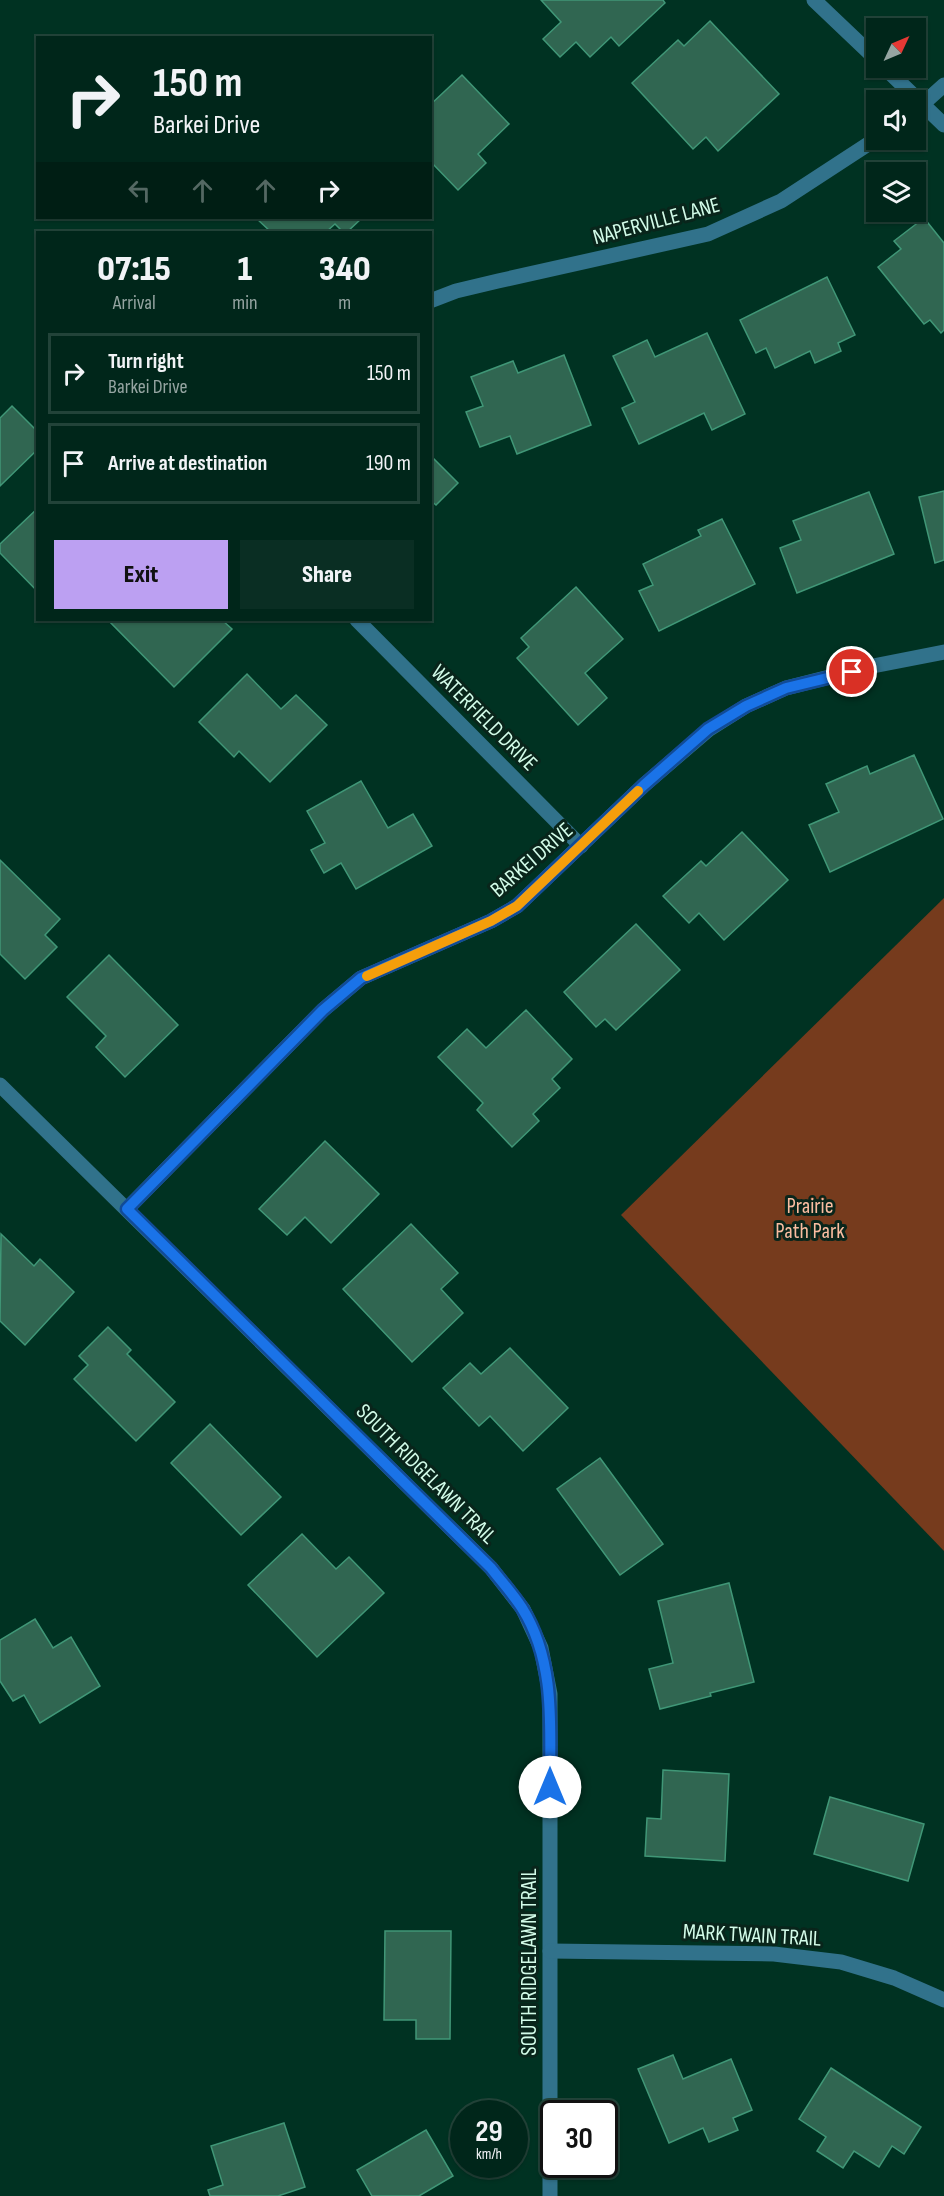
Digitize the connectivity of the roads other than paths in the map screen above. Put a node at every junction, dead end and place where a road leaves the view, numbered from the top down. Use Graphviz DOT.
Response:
graph roads {
  1 [pos="814,0"];
  2 [pos="866,49"];
  3 [pos="894,78"];
  4 [pos="944,85"];
  5 [pos="904,90"];
  6 [pos="926,102"];
  7 [pos="926,113"];
  8 [pos="944,125"];
  9 [pos="866,146"];
  10 [pos="432,300"];
  11 [pos="358,621"];
  12 [pos="944,652"];
  13 [pos="581,846"];
  14 [pos="0,1085"];
  15 [pos="127,1209"];
  16 [pos="550,1951"];
  17 [pos="944,2000"];
  18 [pos="550,2196"];
  1 -- 2 [label="street"];
  3 -- 5 [label="street"];
  4 -- 6 [label="street"];
  7 -- 8 [label="street"];
  9 -- 10 [label="street, NAPERVILLE LANE"];
  11 -- 13 [label="street, WATERFIELD DRIVE"];
  12 -- 13 [label="street, BARKEI DRIVE"];
  13 -- 15 [label="street, BARKEI DRIVE"];
  14 -- 15 [label="street, SOUTH RIDGELAWN TRAIL"];
  15 -- 16 [label="street, SOUTH RIDGELAWN TRAIL"];
  16 -- 17 [label="street, MARK TWAIN TRAIL"];
  16 -- 18 [label="street, SOUTH RIDGELAWN TRAIL"];
}
